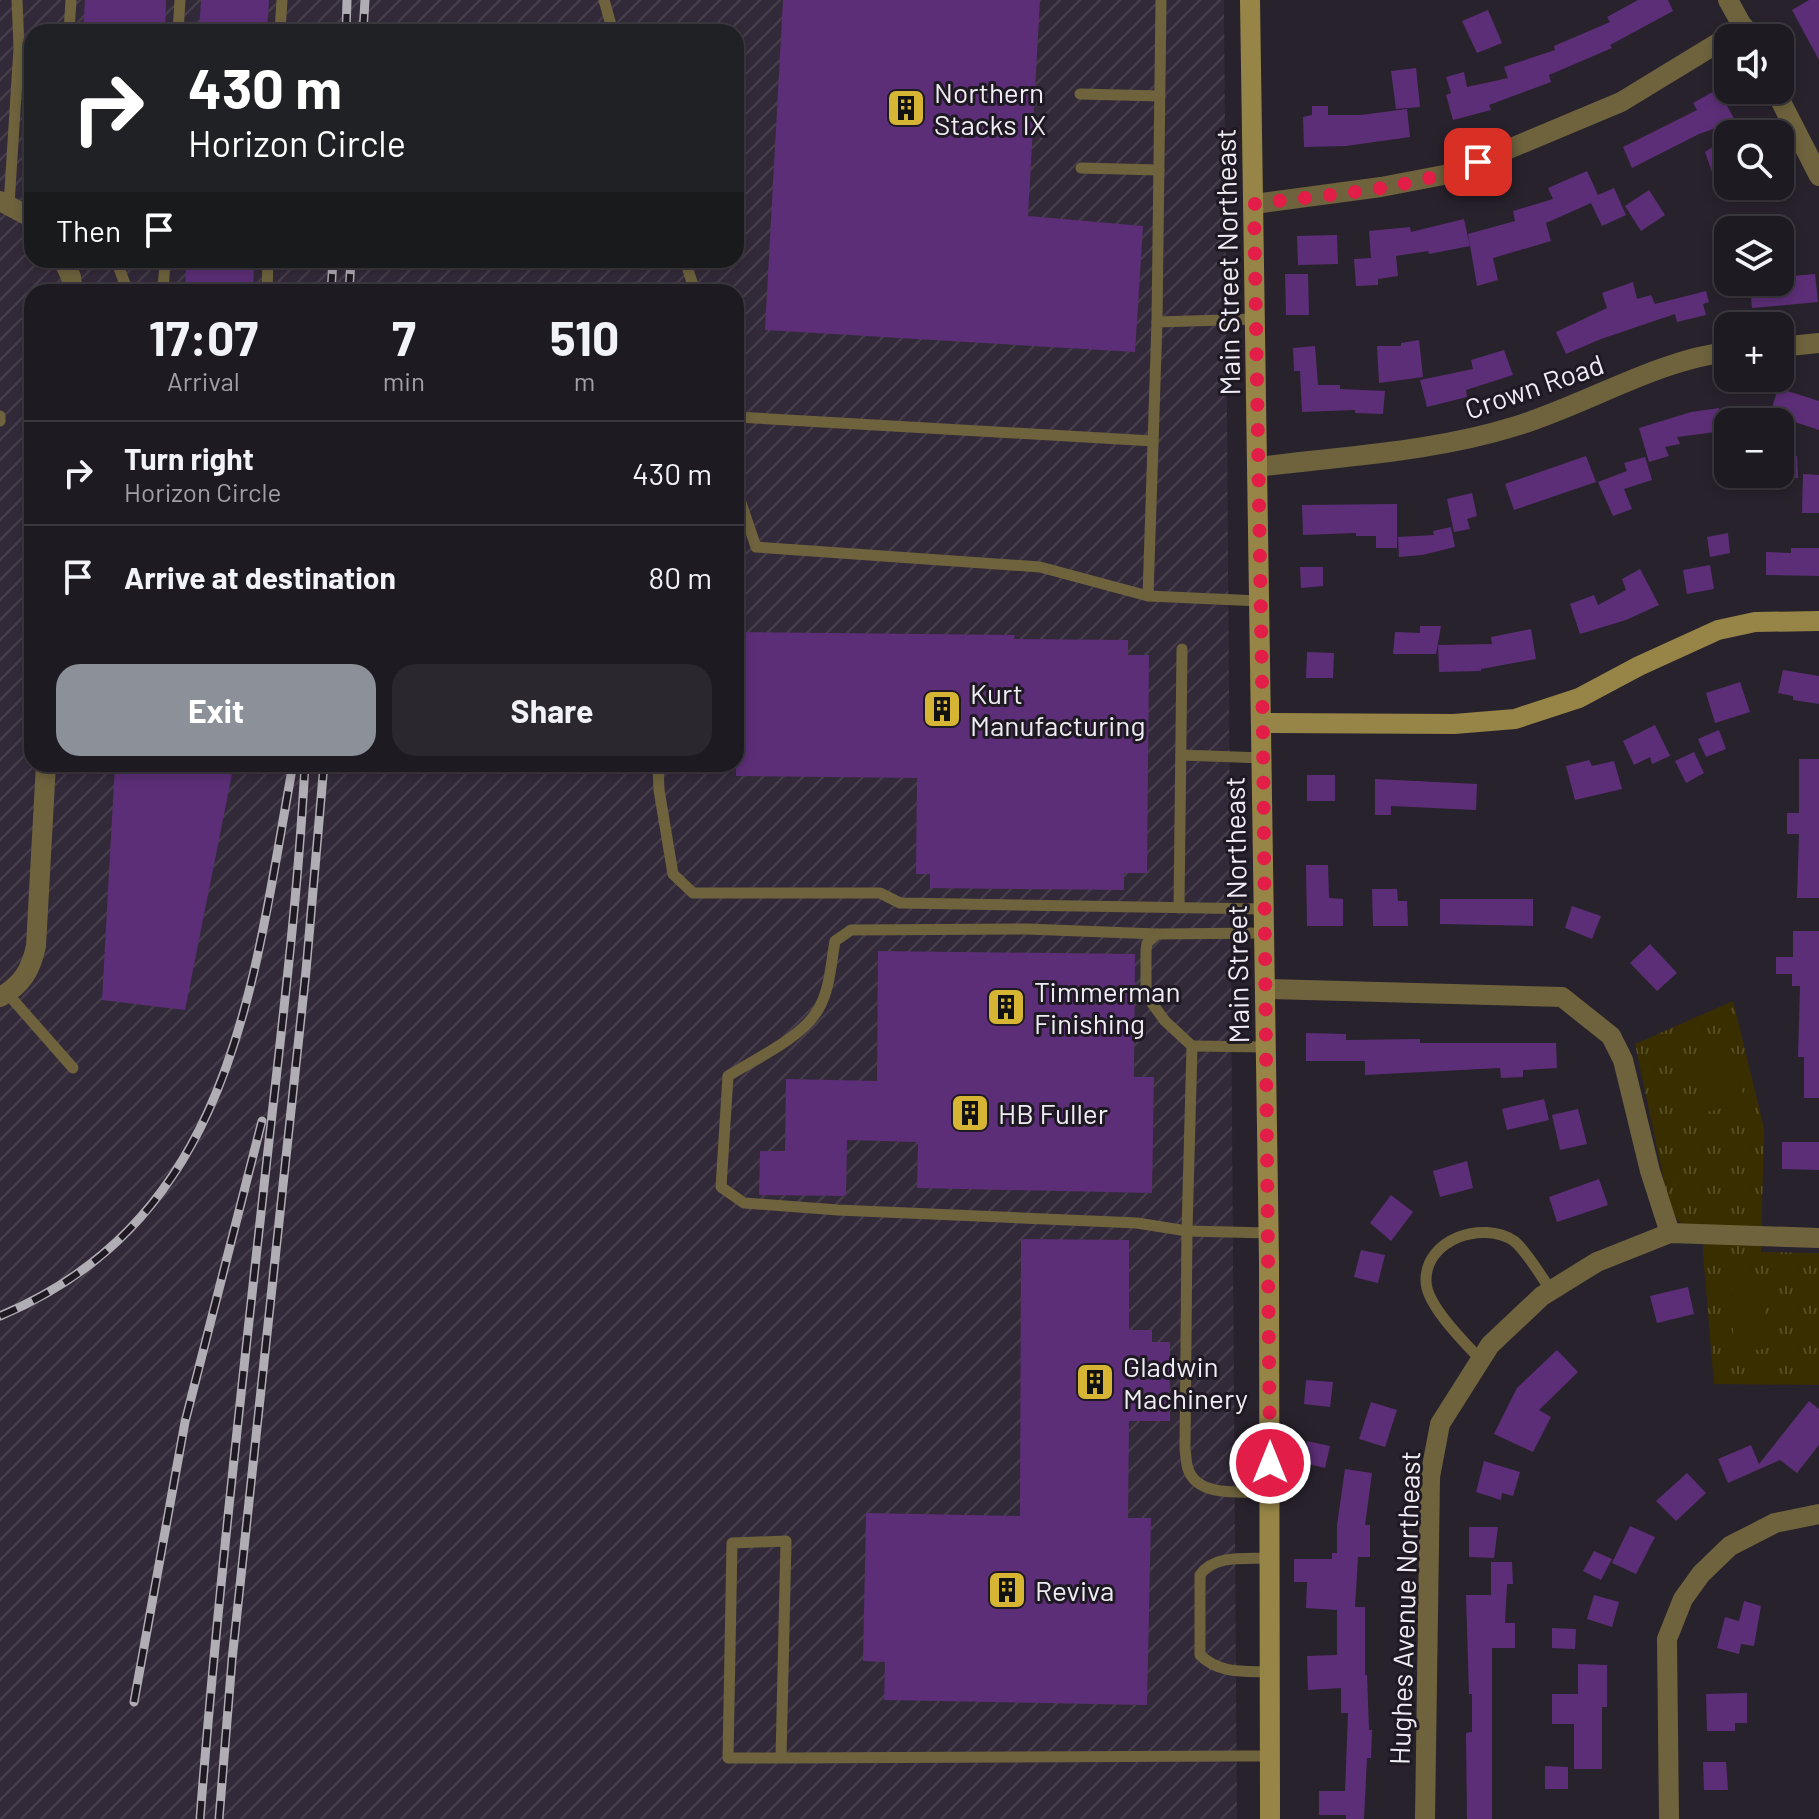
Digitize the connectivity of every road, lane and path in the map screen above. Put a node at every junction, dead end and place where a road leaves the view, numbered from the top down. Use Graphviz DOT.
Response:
graph roads {
  1 [pos="17,0"];
  2 [pos="71,0"];
  3 [pos="180,0"];
  4 [pos="282,0"];
  5 [pos="604,0"];
  6 [pos="1161,0"];
  7 [pos="1250,0"];
  8 [pos="1728,0"];
  9 [pos="70,24"];
  10 [pos="178,24"];
  11 [pos="280,24"];
  12 [pos="611,24"];
  13 [pos="1742,24"];
  14 [pos="1714,50"];
  15 [pos="1080,94"];
  16 [pos="1160,96"];
  17 [pos="1782,104"];
  18 [pos="1081,168"];
  19 [pos="1159,170"];
  20 [pos="1819,176"];
  21 [pos="5,203"];
  22 [pos="1254,204"];
  23 [pos="24,214"];
  24 [pos="1256,319"];
  25 [pos="1157,322"];
  26 [pos="1819,343"];
  27 [pos="1794,346"];
  28 [pos="1714,356"];
  29 [pos="744,417"];
  30 [pos="1153,441"];
  31 [pos="1258,467"];
  32 [pos="744,512"];
  33 [pos="1148,596"];
  34 [pos="1260,601"];
  35 [pos="1819,621"];
  36 [pos="1182,649"];
  37 [pos="1262,723"];
  38 [pos="1181,755"];
  39 [pos="1263,758"];
  40 [pos="46,772"];
  41 [pos="658,772"];
  42 [pos="1179,908"];
  43 [pos="1264,909"];
  44 [pos="1265,933"];
  45 [pos="1157,934"];
  46 [pos="1266,989"];
  47 [pos="4,995"];
  48 [pos="1192,1046"];
  49 [pos="1266,1047"];
  50 [pos="73,1068"];
  51 [pos="1187,1231"];
  52 [pos="1269,1233"];
  53 [pos="1670,1233"];
  54 [pos="1819,1238"];
  55 [pos="1551,1290"];
  56 [pos="1481,1360"];
  57 [pos="1270,1492"];
  58 [pos="1819,1514"];
  59 [pos="1270,1558"];
  60 [pos="1270,1672"];
  61 [pos="1270,1756"];
  62 [pos="781,1758"];
  63 [pos="1270,1819"];
  64 [pos="1425,1819"];
  65 [pos="1669,1819"];
  1 -- 21 [label="lane"];
  2 -- 9 [label="lane"];
  3 -- 10 [label="lane"];
  4 -- 11 [label="lane"];
  5 -- 12 [label="lane"];
  6 -- 16 [label="lane"];
  7 -- 22 [label="street, Main Street Northeast"];
  8 -- 13 [label="street"];
  14 -- 22 [label="street"];
  15 -- 16 [label="lane"];
  16 -- 19 [label="lane"];
  17 -- 20 [label="street"];
  18 -- 19 [label="lane"];
  19 -- 25 [label="lane"];
  21 -- 23 [label="street"];
  22 -- 24 [label="street, Main Street Northeast"];
  24 -- 25 [label="lane"];
  24 -- 31 [label="street, Main Street Northeast"];
  25 -- 30 [label="lane"];
  26 -- 27 [label="street"];
  28 -- 31 [label="street, Crown Road"];
  29 -- 30 [label="lane"];
  30 -- 33 [label="lane"];
  31 -- 34 [label="street, Main Street Northeast"];
  32 -- 33 [label="lane"];
  33 -- 34 [label="lane"];
  34 -- 37 [label="street, Main Street Northeast"];
  35 -- 37 [label="street"];
  36 -- 38 [label="lane"];
  37 -- 39 [label="street, Main Street Northeast"];
  38 -- 39 [label="lane"];
  38 -- 42 [label="lane"];
  39 -- 43 [label="street, Main Street Northeast"];
  40 -- 47 [label="street"];
  41 -- 42 [label="lane"];
  42 -- 43 [label="lane"];
  43 -- 44 [label="street, Main Street Northeast"];
  44 -- 45 [label="lane"];
  44 -- 46 [label="street, Main Street Northeast"];
  45 -- 48 [label="lane"];
  45 -- 51 [label="lane"];
  46 -- 49 [label="street, Main Street Northeast"];
  46 -- 53 [label="street"];
  47 -- 50 [label="lane"];
  48 -- 49 [label="lane"];
  48 -- 51 [label="lane"];
  49 -- 52 [label="street, Main Street Northeast"];
  51 -- 52 [label="lane"];
  51 -- 57 [label="lane"];
  52 -- 57 [label="street, Main Street Northeast"];
  53 -- 54 [label="street, Hughes Avenue Northeast"];
  53 -- 55 [label="street, Hughes Avenue Northeast"];
  55 -- 56 [label="street, Hughes Avenue Northeast"];
  55 -- 56 [label="lane"];
  56 -- 64 [label="street, Hughes Avenue Northeast"];
  57 -- 59 [label="street, Main Street Northeast"];
  58 -- 65 [label="street"];
  59 -- 60 [label="street, Main Street Northeast"];
  59 -- 60 [label="lane"];
  60 -- 61 [label="street, Main Street Northeast"];
  61 -- 62 [label="lane"];
  61 -- 63 [label="street, Main Street Northeast"];
  62 -- 62 [label="lane"];
}
